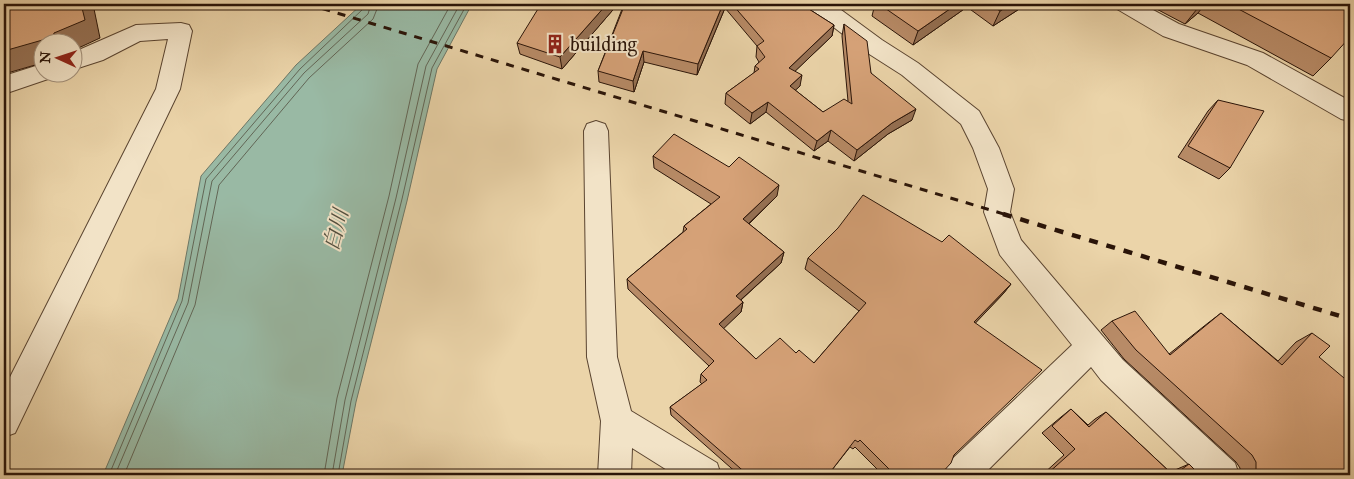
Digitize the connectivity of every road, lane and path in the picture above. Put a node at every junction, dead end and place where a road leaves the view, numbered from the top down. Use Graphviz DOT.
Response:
graph roads {
  1 [pos="818,4"];
  2 [pos="1125,4"];
  3 [pos="82,59"];
  4 [pos="32,76"];
  5 [pos="4,85"];
  6 [pos="1350,112"];
  7 [pos="596,131"];
  8 [pos="1093,345"];
  9 [pos="617,421"];
  10 [pos="4,422"];
  11 [pos="615,475"];
  12 [pos="705,475"];
  13 [pos="960,475"];
  14 [pos="1224,475"];
  1 -- 8 [label="street"];
  2 -- 6 [label="street"];
  3 -- 10 [label="street"];
  4 -- 5 [label="street"];
  7 -- 9 [label="street"];
  8 -- 13 [label="street"];
  8 -- 14 [label="street"];
  9 -- 11 [label="street"];
  9 -- 12 [label="street"];
}
